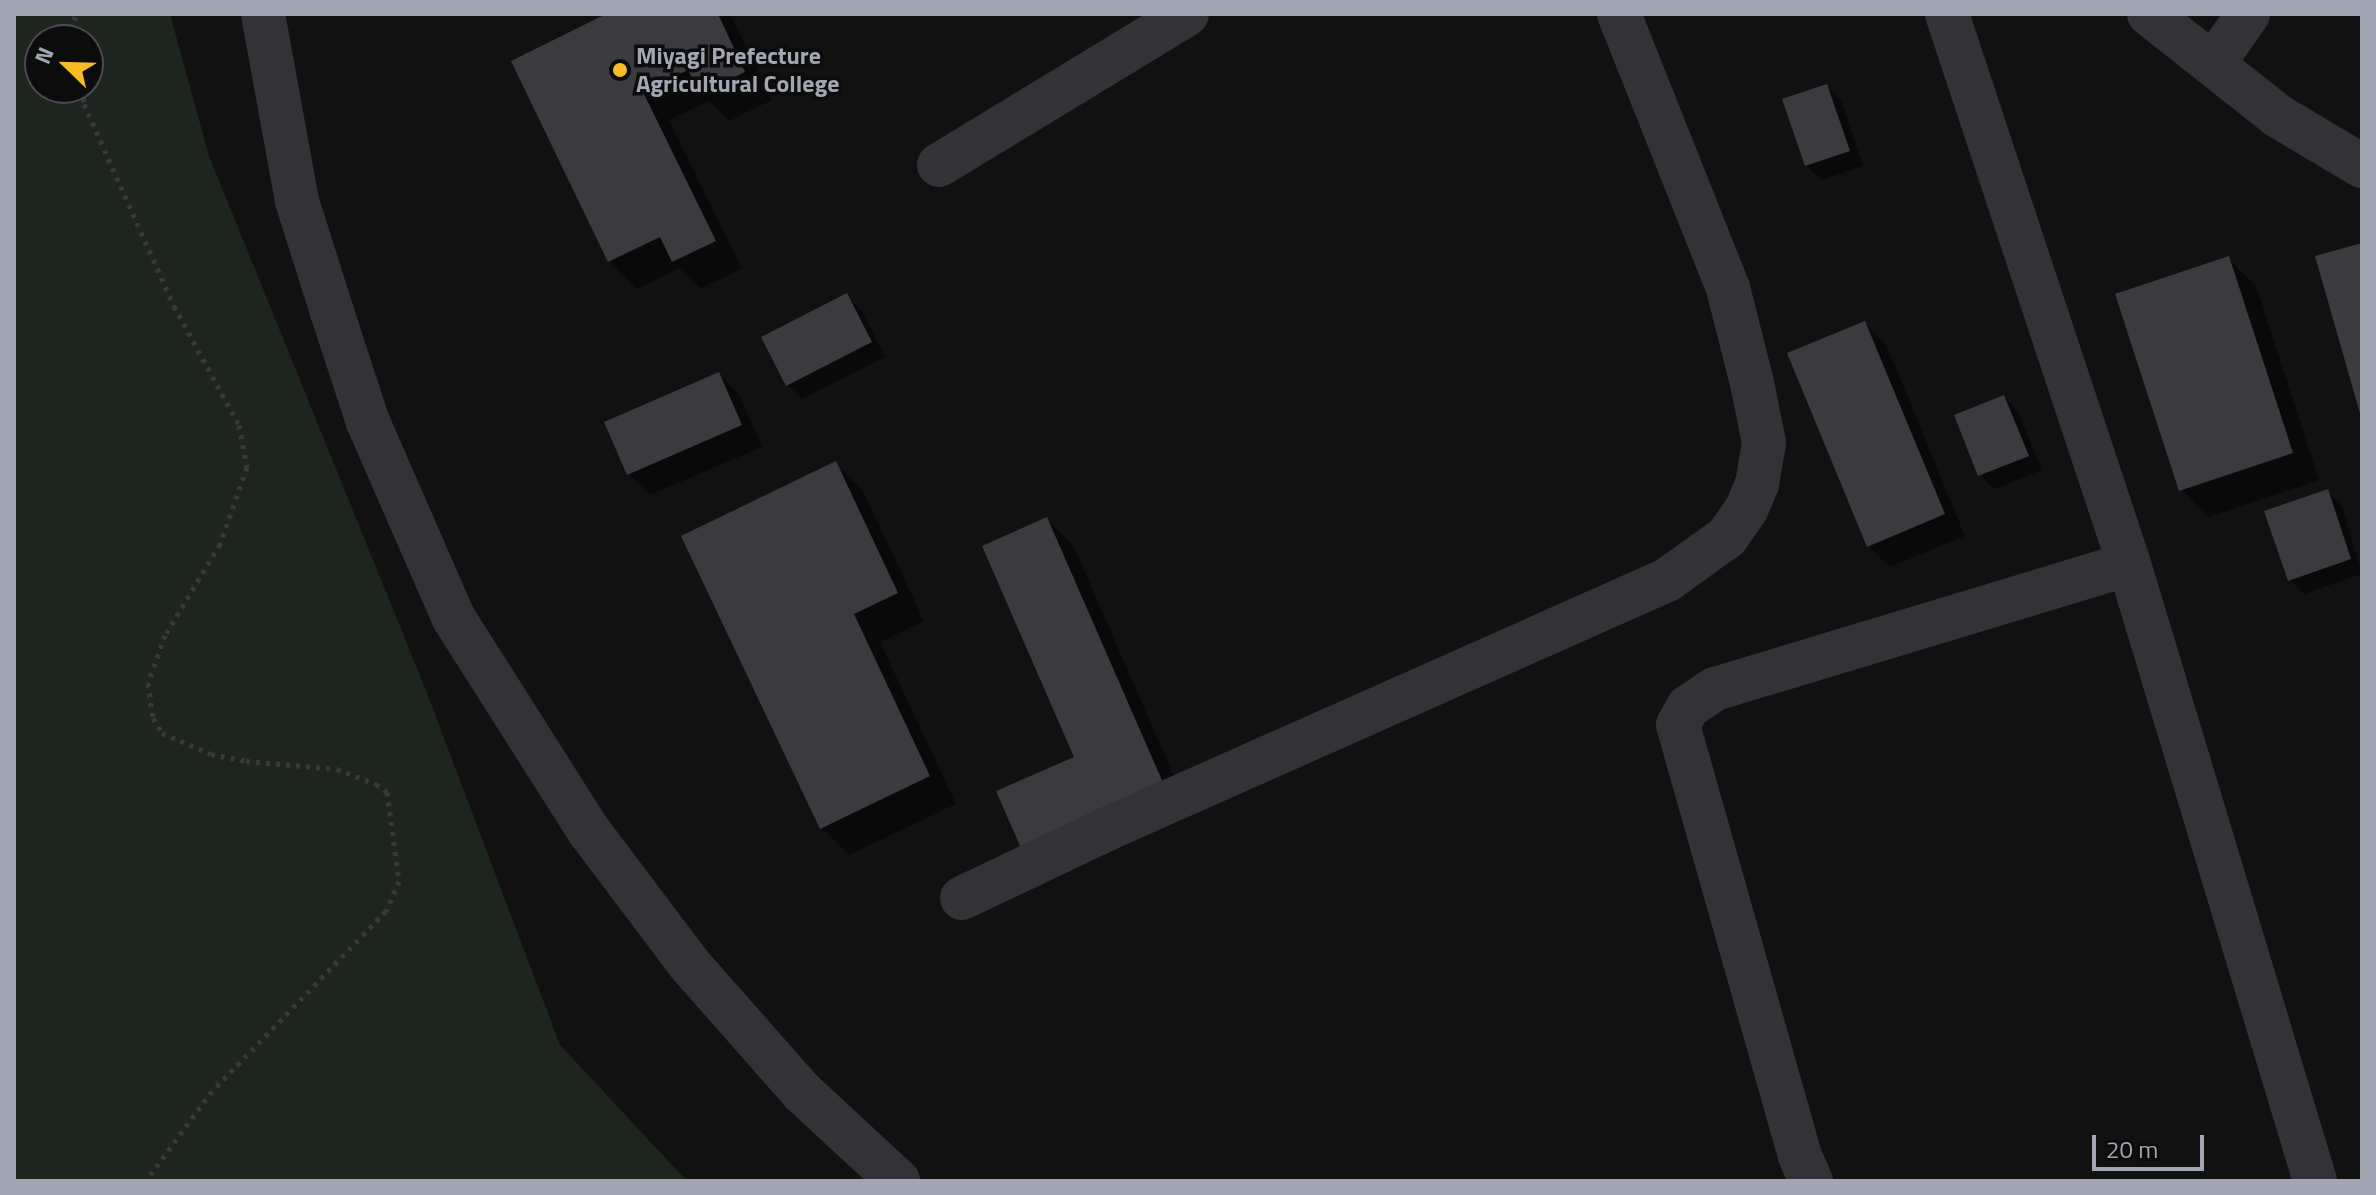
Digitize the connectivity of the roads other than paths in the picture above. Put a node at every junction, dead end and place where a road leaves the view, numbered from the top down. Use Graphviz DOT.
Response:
graph roads {
  1 [pos="263,14"];
  2 [pos="1187,14"];
  3 [pos="1619,14"];
  4 [pos="1947,14"];
  5 [pos="2149,14"];
  6 [pos="2248,14"];
  7 [pos="2214,63"];
  8 [pos="939,165"];
  9 [pos="2362,166"];
  10 [pos="2129,564"];
  11 [pos="962,898"];
  12 [pos="898,1181"];
  13 [pos="1811,1181"];
  14 [pos="2315,1181"];
  1 -- 12 [label="street"];
  2 -- 8 [label="street"];
  3 -- 11 [label="street"];
  4 -- 10 [label="street"];
  5 -- 7 [label="street"];
  6 -- 7 [label="street"];
  7 -- 9 [label="street"];
  10 -- 13 [label="street"];
  10 -- 14 [label="street"];
}
